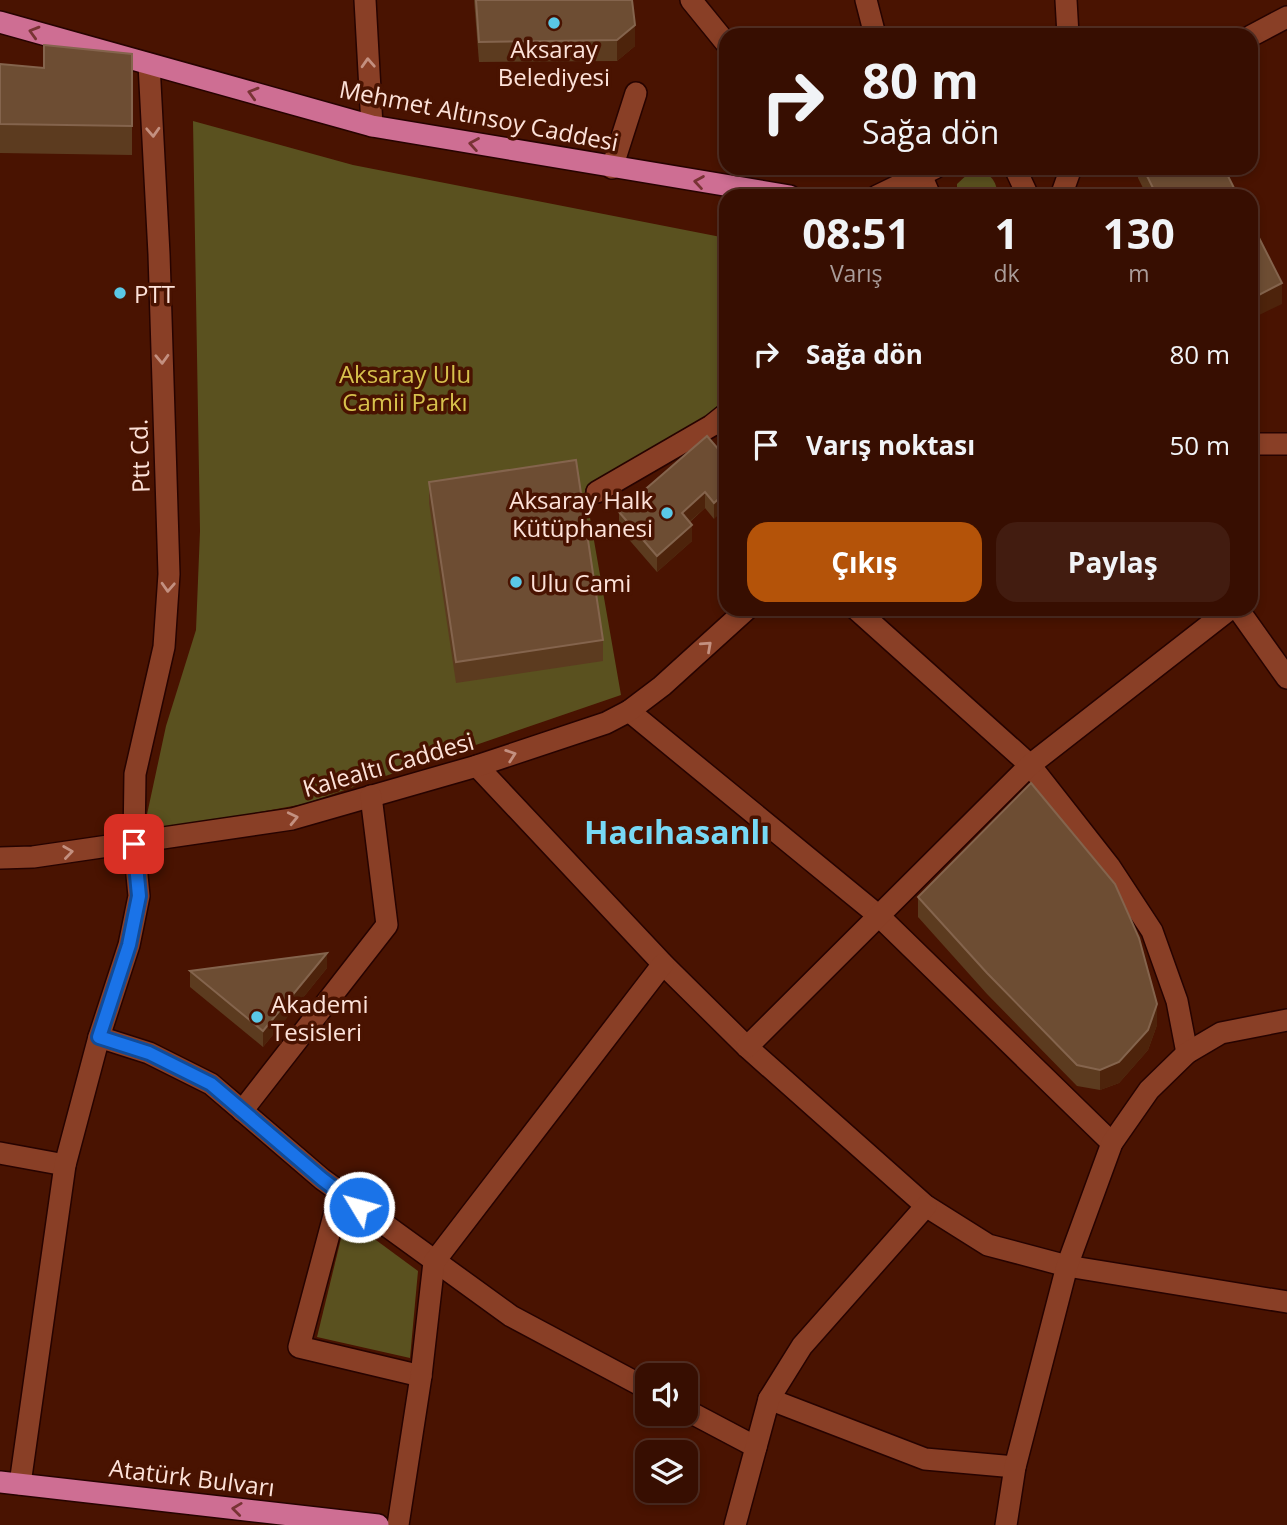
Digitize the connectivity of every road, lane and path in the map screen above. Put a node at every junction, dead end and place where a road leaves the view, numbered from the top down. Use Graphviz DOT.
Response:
graph roads {
  1 [pos="691,0"];
  2 [pos="866,0"];
  3 [pos="1066,0"];
  4 [pos="361,2"];
  5 [pos="1287,17"];
  6 [pos="0,22"];
  7 [pos="873,28"];
  8 [pos="1068,28"];
  9 [pos="1258,32"];
  10 [pos="1287,32"];
  11 [pos="719,34"];
  12 [pos="1258,47"];
  13 [pos="149,64"];
  14 [pos="636,93"];
  15 [pos="372,126"];
  16 [pos="612,168"];
  17 [pos="915,175"];
  18 [pos="746,189"];
  19 [pos="890,189"];
  20 [pos="719,420"];
  21 [pos="1258,444"];
  22 [pos="1287,444"];
  23 [pos="597,492"];
  24 [pos="739,616"];
  25 [pos="864,616"];
  26 [pos="1221,616"];
  27 [pos="1243,616"];
  28 [pos="1287,678"];
  29 [pos="629,711"];
  30 [pos="1030,765"];
  31 [pos="477,766"];
  32 [pos="371,796"];
  33 [pos="134,844"];
  34 [pos="0,858"];
  35 [pos="879,916"];
  36 [pos="663,964"];
  37 [pos="1287,1020"];
  38 [pos="99,1037"];
  39 [pos="747,1047"];
  40 [pos="1187,1053"];
  41 [pos="243,1111"];
  42 [pos="1112,1143"];
  43 [pos="0,1153"];
  44 [pos="65,1165"];
  45 [pos="340,1193"];
  46 [pos="926,1206"];
  47 [pos="434,1262"];
  48 [pos="1067,1266"];
  49 [pos="1287,1302"];
  50 [pos="421,1376"];
  51 [pos="635,1382"];
  52 [pos="769,1399"];
  53 [pos="698,1416"];
  54 [pos="756,1447"];
  55 [pos="1015,1467"];
  56 [pos="10,1483"];
  57 [pos="378,1525"];
  58 [pos="398,1525"];
  59 [pos="735,1525"];
  60 [pos="1006,1525"];
  1 -- 11 [label="street"];
  2 -- 7 [label="street"];
  3 -- 8 [label="street"];
  15 -- 4 [label="street, one-way"];
  5 -- 9 [label="street"];
  13 -- 6 [label="main road, Mehmet Altınsoy Caddesi, one-way"];
  10 -- 12 [label="street"];
  15 -- 13 [label="main road, Mehmet Altınsoy Caddesi, one-way"];
  13 -- 33 [label="street, Ptt Cd., one-way"];
  14 -- 16 [label="street"];
  16 -- 15 [label="main road, Mehmet Altınsoy Caddesi, one-way"];
  18 -- 16 [label="main road, Mehmet Altınsoy Caddesi, one-way"];
  17 -- 19 [label="street"];
  20 -- 23 [label="street"];
  21 -- 22 [label="street"];
  29 -- 24 [label="street, Kalealtı Caddesi, one-way"];
  25 -- 30 [label="street"];
  26 -- 30 [label="street"];
  27 -- 28 [label="street"];
  31 -- 29 [label="street, Kalealtı Caddesi, one-way"];
  29 -- 35 [label="street"];
  30 -- 35 [label="street"];
  30 -- 40 [label="street"];
  31 -- 32 [label="street, Kalealtı Caddesi"];
  31 -- 36 [label="street"];
  33 -- 32 [label="street, Kalealtı Caddesi, one-way"];
  32 -- 41 [label="street"];
  34 -- 33 [label="street, Kalealtı Caddesi, one-way"];
  33 -- 38 [label="street, Ptt Cd."];
  35 -- 39 [label="street"];
  35 -- 42 [label="street"];
  36 -- 39 [label="street"];
  36 -- 47 [label="street"];
  37 -- 40 [label="street"];
  38 -- 41 [label="street"];
  38 -- 44 [label="street, Ptt Cd."];
  39 -- 46 [label="street"];
  40 -- 42 [label="street"];
  41 -- 45 [label="street"];
  42 -- 48 [label="street"];
  43 -- 44 [label="street"];
  44 -- 56 [label="street, Ptt Cd."];
  45 -- 47 [label="street"];
  45 -- 50 [label="street"];
  46 -- 48 [label="street"];
  46 -- 52 [label="street"];
  47 -- 50 [label="street"];
  47 -- 51 [label="street"];
  48 -- 49 [label="street"];
  48 -- 55 [label="street"];
  50 -- 58 [label="street"];
  52 -- 54 [label="street"];
  52 -- 55 [label="street"];
  53 -- 54 [label="street"];
  54 -- 59 [label="street"];
  55 -- 60 [label="street"];
  57 -- 56 [label="main road, Atatürk Bulvarı, one-way"];
}
